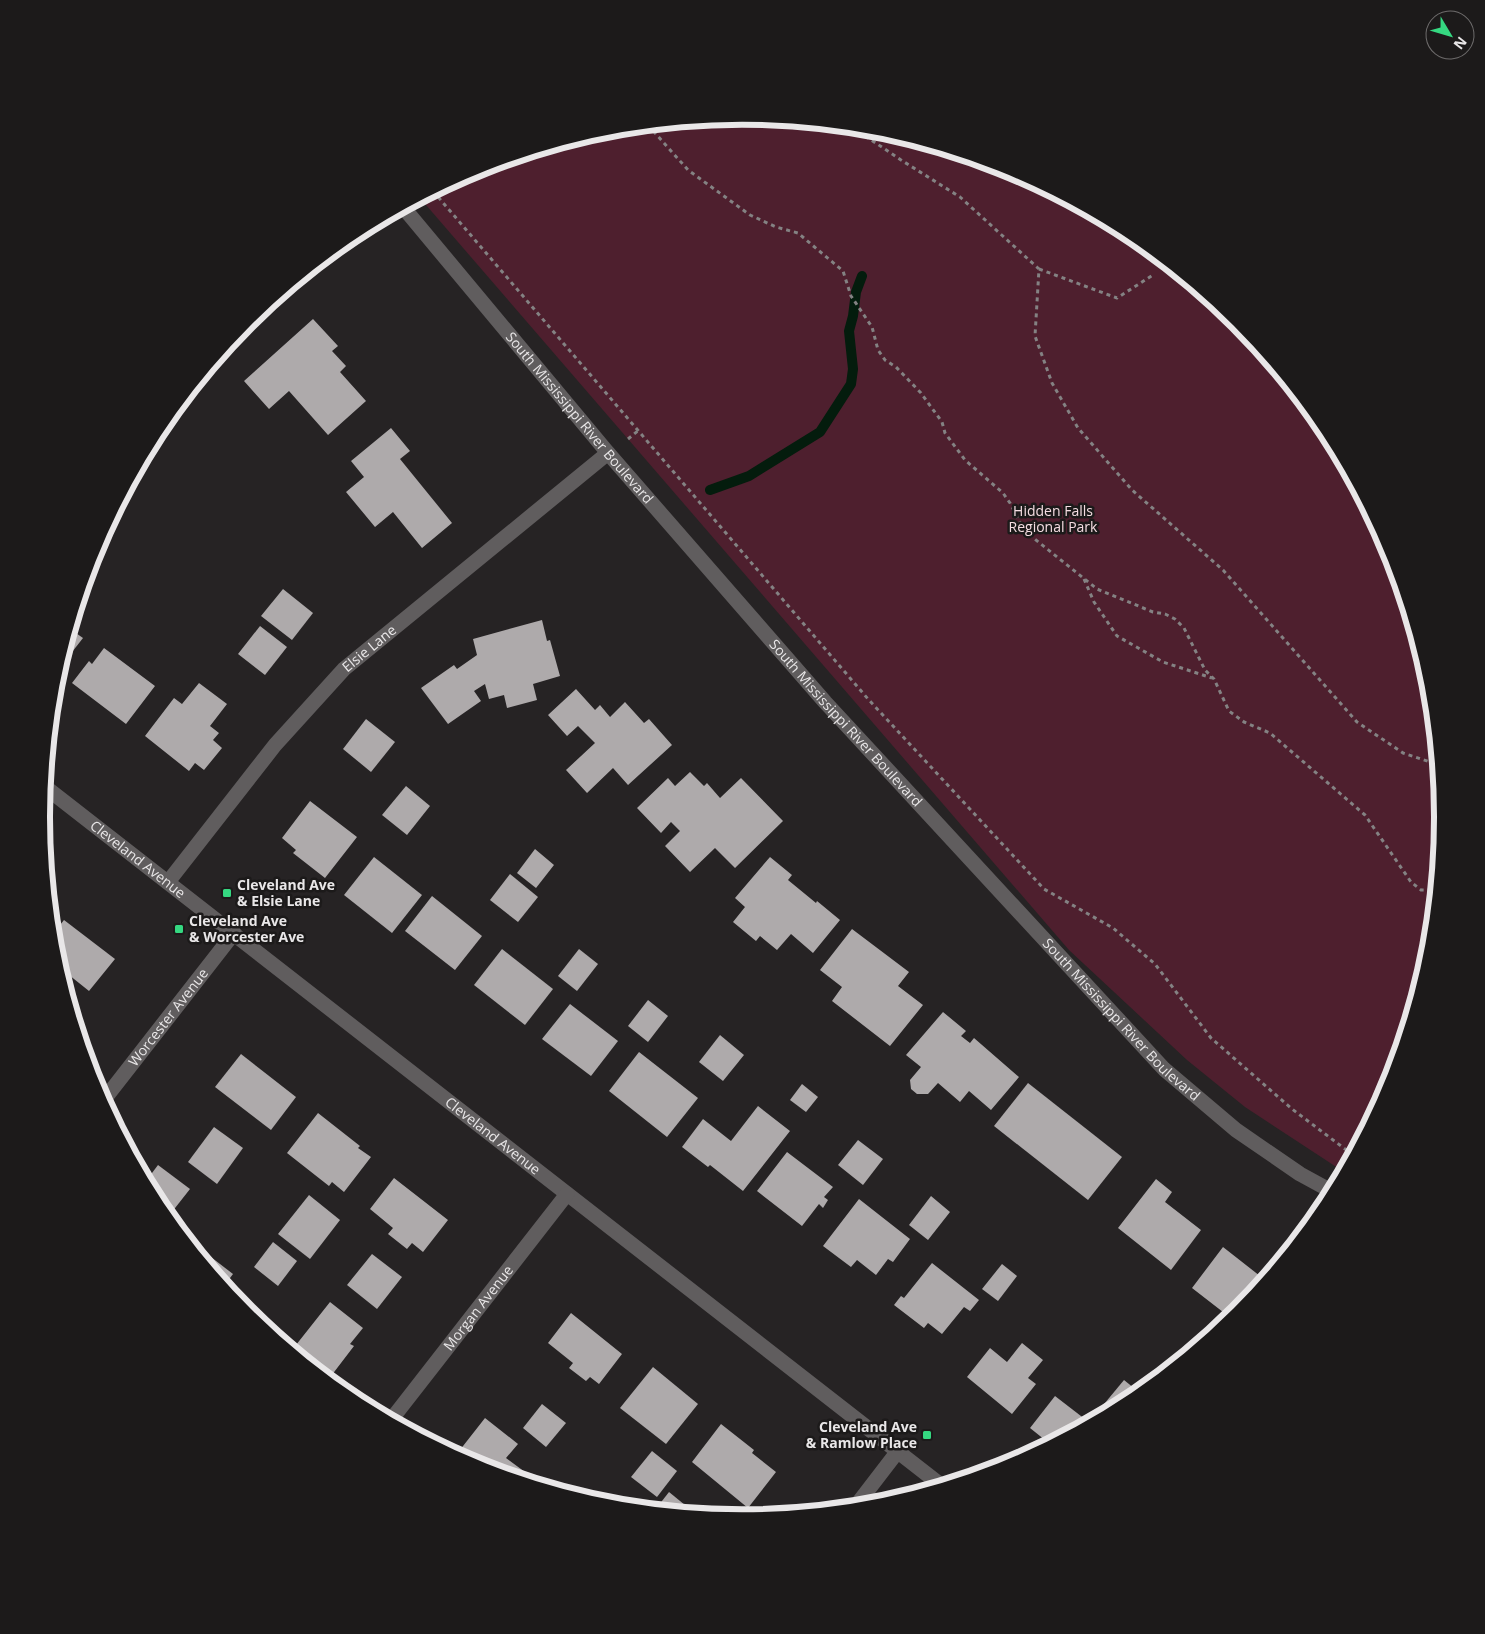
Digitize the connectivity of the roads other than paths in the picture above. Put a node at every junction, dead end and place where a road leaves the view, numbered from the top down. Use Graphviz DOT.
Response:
graph roads {
  1 [pos="407,211"];
  2 [pos="608,453"];
  3 [pos="51,791"];
  4 [pos="168,882"];
  5 [pos="234,933"];
  6 [pos="108,1094"];
  7 [pos="1326,1188"];
  8 [pos="567,1194"];
  9 [pos="394,1416"];
  10 [pos="898,1451"];
  11 [pos="936,1482"];
  12 [pos="862,1499"];
  1 -- 2 [label="street, South Mississippi River Boulevard"];
  2 -- 4 [label="street, Elsie Lane"];
  2 -- 7 [label="street, South Mississippi River Boulevard"];
  3 -- 4 [label="street, Cleveland Avenue"];
  4 -- 5 [label="street, Cleveland Avenue"];
  5 -- 6 [label="street, Worcester Avenue"];
  5 -- 8 [label="street, Cleveland Avenue"];
  8 -- 9 [label="street, Morgan Avenue"];
  8 -- 10 [label="street, Cleveland Avenue"];
  10 -- 11 [label="street, Cleveland Avenue"];
  10 -- 12 [label="street"];
}
